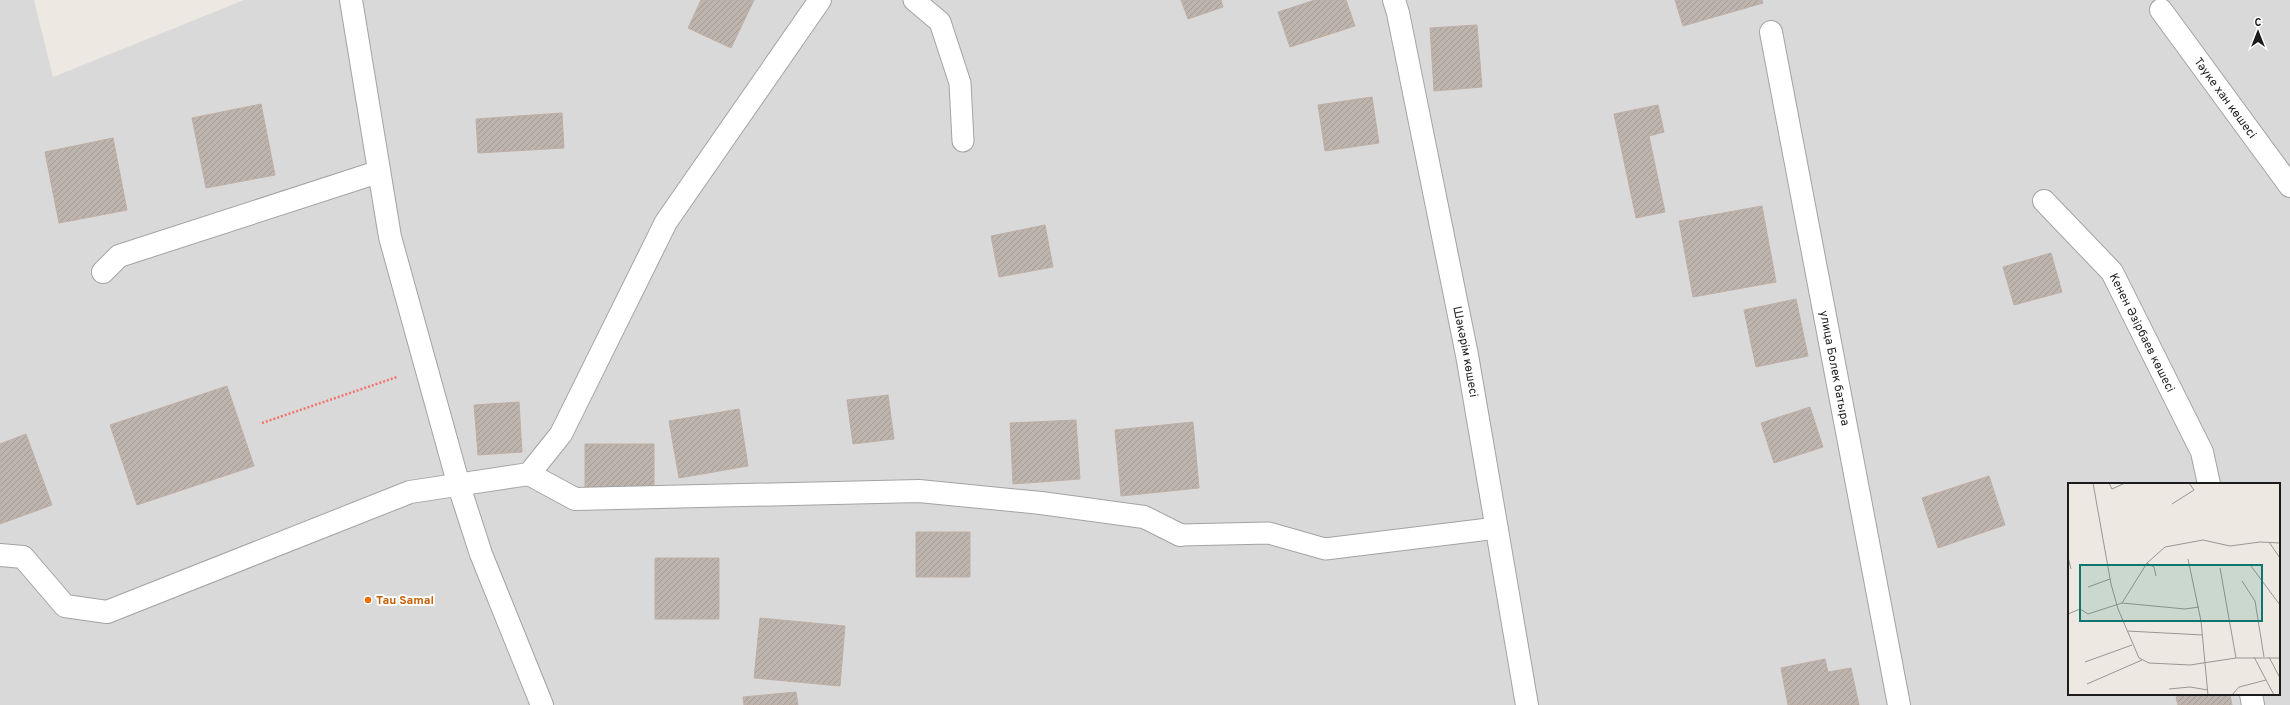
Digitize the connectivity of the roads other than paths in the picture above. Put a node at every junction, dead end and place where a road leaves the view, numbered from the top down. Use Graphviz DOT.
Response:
graph roads {
  1 [pos="351,0"];
  2 [pos="820,0"];
  3 [pos="914,0"];
  4 [pos="1394,0"];
  5 [pos="2161,10"];
  6 [pos="1771,32"];
  7 [pos="963,141"];
  8 [pos="378,172"];
  9 [pos="2290,186"];
  10 [pos="2044,201"];
  11 [pos="103,272"];
  12 [pos="529,474"];
  13 [pos="2208,483"];
  14 [pos="459,486"];
  15 [pos="1497,528"];
  16 [pos="1180,535"];
  17 [pos="0,555"];
  18 [pos="2251,695"];
  19 [pos="542,705"];
  20 [pos="1527,705"];
  21 [pos="1899,705"];
  22 [pos="2253,705"];
  1 -- 8 [label="street"];
  2 -- 12 [label="street"];
  3 -- 7 [label="lane"];
  4 -- 15 [label="street, Шәкәрім көшесі"];
  5 -- 9 [label="street, Тәуке хан көшесі"];
  6 -- 21 [label="street, улица Болек батыра"];
  8 -- 11 [label="street"];
  8 -- 14 [label="street"];
  10 -- 13 [label="street, Кенен Әзірбаев көшесі"];
  12 -- 14 [label="street"];
  12 -- 16 [label="street"];
  14 -- 17 [label="street"];
  14 -- 19 [label="street"];
  15 -- 16 [label="lane"];
  15 -- 20 [label="street, Шәкәрім көшесі"];
  18 -- 22 [label="street"];
}
